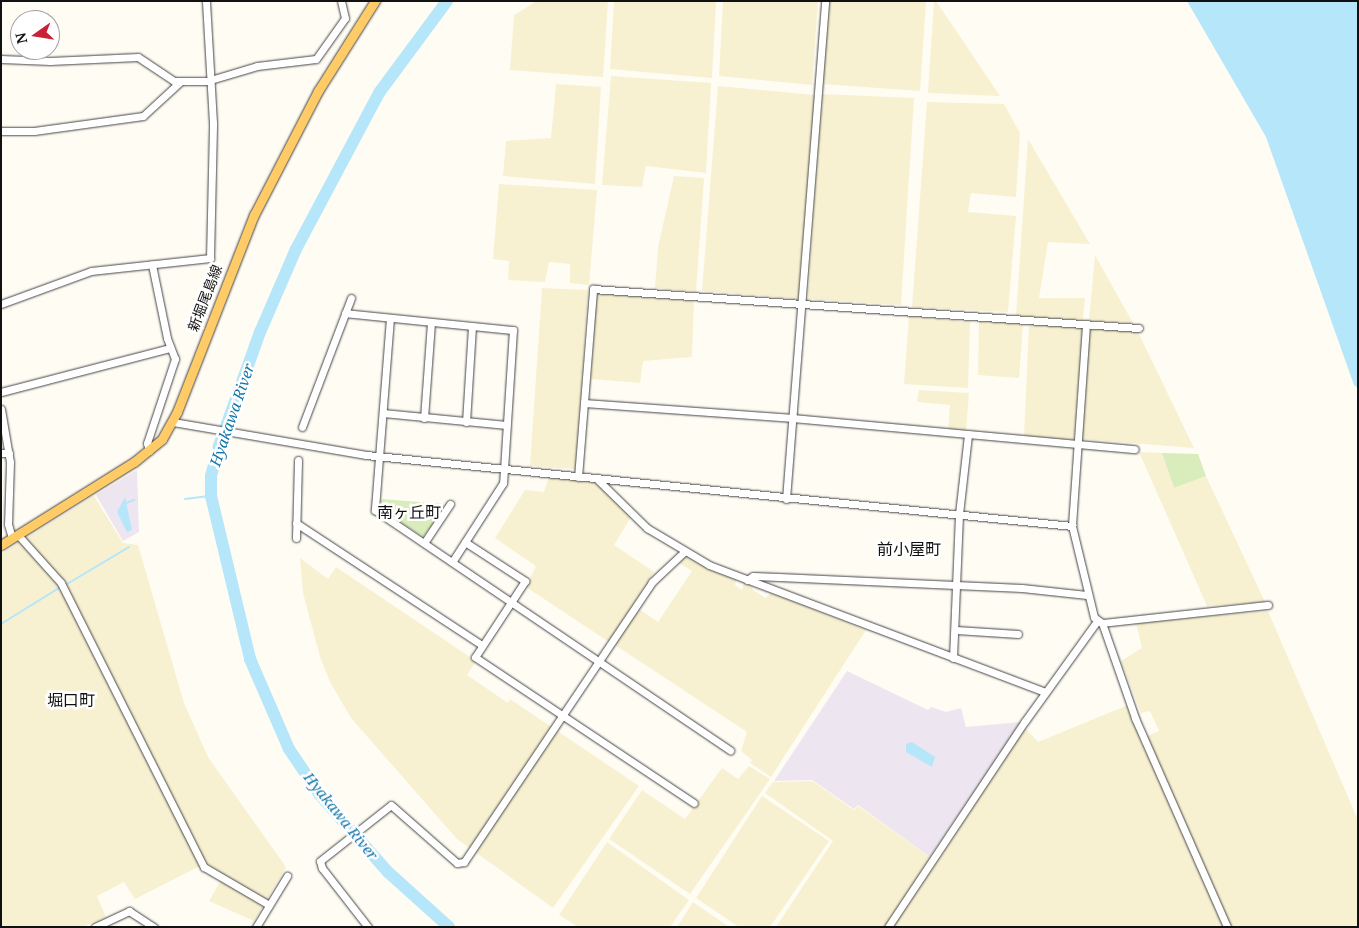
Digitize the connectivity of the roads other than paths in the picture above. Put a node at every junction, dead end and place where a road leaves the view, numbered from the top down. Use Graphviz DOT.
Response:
graph roads {
  1 [pos="206,1"];
  2 [pos="341,1"];
  3 [pos="376,1"];
  4 [pos="825,1"];
  5 [pos="1,59"];
  6 [pos="210,79"];
  7 [pos="180,82"];
  8 [pos="1,131"];
  9 [pos="152,265"];
  10 [pos="351,298"];
  11 [pos="802,303"];
  12 [pos="1,304"];
  13 [pos="345,313"];
  14 [pos="390,318"];
  15 [pos="431,322"];
  16 [pos="1086,324"];
  17 [pos="472,326"];
  18 [pos="1139,328"];
  19 [pos="170,348"];
  20 [pos="1,392"];
  21 [pos="584,404"];
  22 [pos="1,409"];
  23 [pos="383,413"];
  24 [pos="424,418"];
  25 [pos="793,418"];
  26 [pos="173,422"];
  27 [pos="466,422"];
  28 [pos="506,425"];
  29 [pos="302,427"];
  30 [pos="968,435"];
  31 [pos="1077,445"];
  32 [pos="1135,450"];
  33 [pos="150,451"];
  34 [pos="5,453"];
  35 [pos="379,456"];
  36 [pos="298,460"];
  37 [pos="504,469"];
  38 [pos="578,477"];
  39 [pos="598,480"];
  40 [pos="786,498"];
  41 [pos="450,504"];
  42 [pos="5,510"];
  43 [pos="959,514"];
  44 [pos="296,523"];
  45 [pos="1072,526"];
  46 [pos="15,537"];
  47 [pos="296,538"];
  48 [pos="465,542"];
  49 [pos="424,543"];
  50 [pos="1,545"];
  51 [pos="684,552"];
  52 [pos="452,562"];
  53 [pos="747,580"];
  54 [pos="958,587"];
  55 [pos="1087,596"];
  56 [pos="512,602"];
  57 [pos="1268,605"];
  58 [pos="1100,622"];
  59 [pos="956,630"];
  60 [pos="1018,634"];
  61 [pos="482,645"];
  62 [pos="953,658"];
  63 [pos="600,661"];
  64 [pos="1045,692"];
  65 [pos="563,715"];
  66 [pos="730,750"];
  67 [pos="694,803"];
  68 [pos="287,876"];
  69 [pos="269,906"];
  70 [pos="94,927"];
  71 [pos="154,927"];
  72 [pos="256,927"];
  73 [pos="368,927"];
  74 [pos="888,927"];
  75 [pos="1227,927"];
  1 -- 6 [label="street"];
  2 -- 6 [label="street"];
  3 -- 26 [label="main road, 新堀尾島線"];
  4 -- 11 [label="street"];
  5 -- 7 [label="street"];
  6 -- 7 [label="street"];
  6 -- 9 [label="street"];
  7 -- 8 [label="street"];
  9 -- 12 [label="street"];
  9 -- 19 [label="street"];
  10 -- 13 [label="street"];
  11 -- 16 [label="street"];
  11 -- 21 [label="street"];
  11 -- 25 [label="street"];
  13 -- 14 [label="street"];
  13 -- 29 [label="street"];
  14 -- 15 [label="street"];
  14 -- 23 [label="street"];
  15 -- 17 [label="street"];
  15 -- 24 [label="street"];
  16 -- 18 [label="street"];
  16 -- 31 [label="street"];
  17 -- 27 [label="street"];
  17 -- 28 [label="street"];
  19 -- 20 [label="street"];
  19 -- 33 [label="street"];
  21 -- 25 [label="street"];
  21 -- 38 [label="street"];
  22 -- 34 [label="street"];
  23 -- 24 [label="street"];
  23 -- 35 [label="street"];
  24 -- 27 [label="street"];
  25 -- 30 [label="street"];
  25 -- 40 [label="street"];
  26 -- 33 [label="main road, 新堀尾島線"];
  26 -- 35 [label="street"];
  27 -- 28 [label="street"];
  28 -- 37 [label="street"];
  30 -- 31 [label="street"];
  30 -- 43 [label="street"];
  31 -- 32 [label="street"];
  31 -- 45 [label="street"];
  33 -- 46 [label="main road, 新堀尾島線"];
  34 -- 42 [label="street"];
  35 -- 37 [label="street"];
  35 -- 49 [label="street"];
  36 -- 44 [label="street"];
  37 -- 38 [label="street"];
  37 -- 48 [label="street"];
  38 -- 39 [label="street"];
  39 -- 40 [label="street"];
  39 -- 51 [label="street"];
  40 -- 43 [label="street"];
  41 -- 49 [label="street"];
  42 -- 46 [label="street"];
  43 -- 45 [label="street"];
  43 -- 54 [label="street"];
  44 -- 47 [label="street"];
  44 -- 61 [label="street"];
  45 -- 55 [label="street"];
  46 -- 50 [label="main road, 新堀尾島線"];
  46 -- 69 [label="street"];
  48 -- 52 [label="street"];
  48 -- 56 [label="street"];
  49 -- 52 [label="street"];
  51 -- 53 [label="street"];
  51 -- 63 [label="street"];
  52 -- 56 [label="street"];
  53 -- 54 [label="street"];
  53 -- 62 [label="street"];
  54 -- 55 [label="street"];
  54 -- 59 [label="street"];
  55 -- 58 [label="street"];
  56 -- 61 [label="street"];
  56 -- 63 [label="street"];
  57 -- 58 [label="street"];
  58 -- 64 [label="street"];
  58 -- 75 [label="street"];
  59 -- 60 [label="street"];
  59 -- 62 [label="street"];
  61 -- 65 [label="street"];
  62 -- 64 [label="street"];
  63 -- 65 [label="street"];
  63 -- 66 [label="street"];
  64 -- 74 [label="street"];
  65 -- 67 [label="street"];
  65 -- 73 [label="street"];
  68 -- 69 [label="street"];
  69 -- 72 [label="street"];
  70 -- 71 [label="street"];
}
